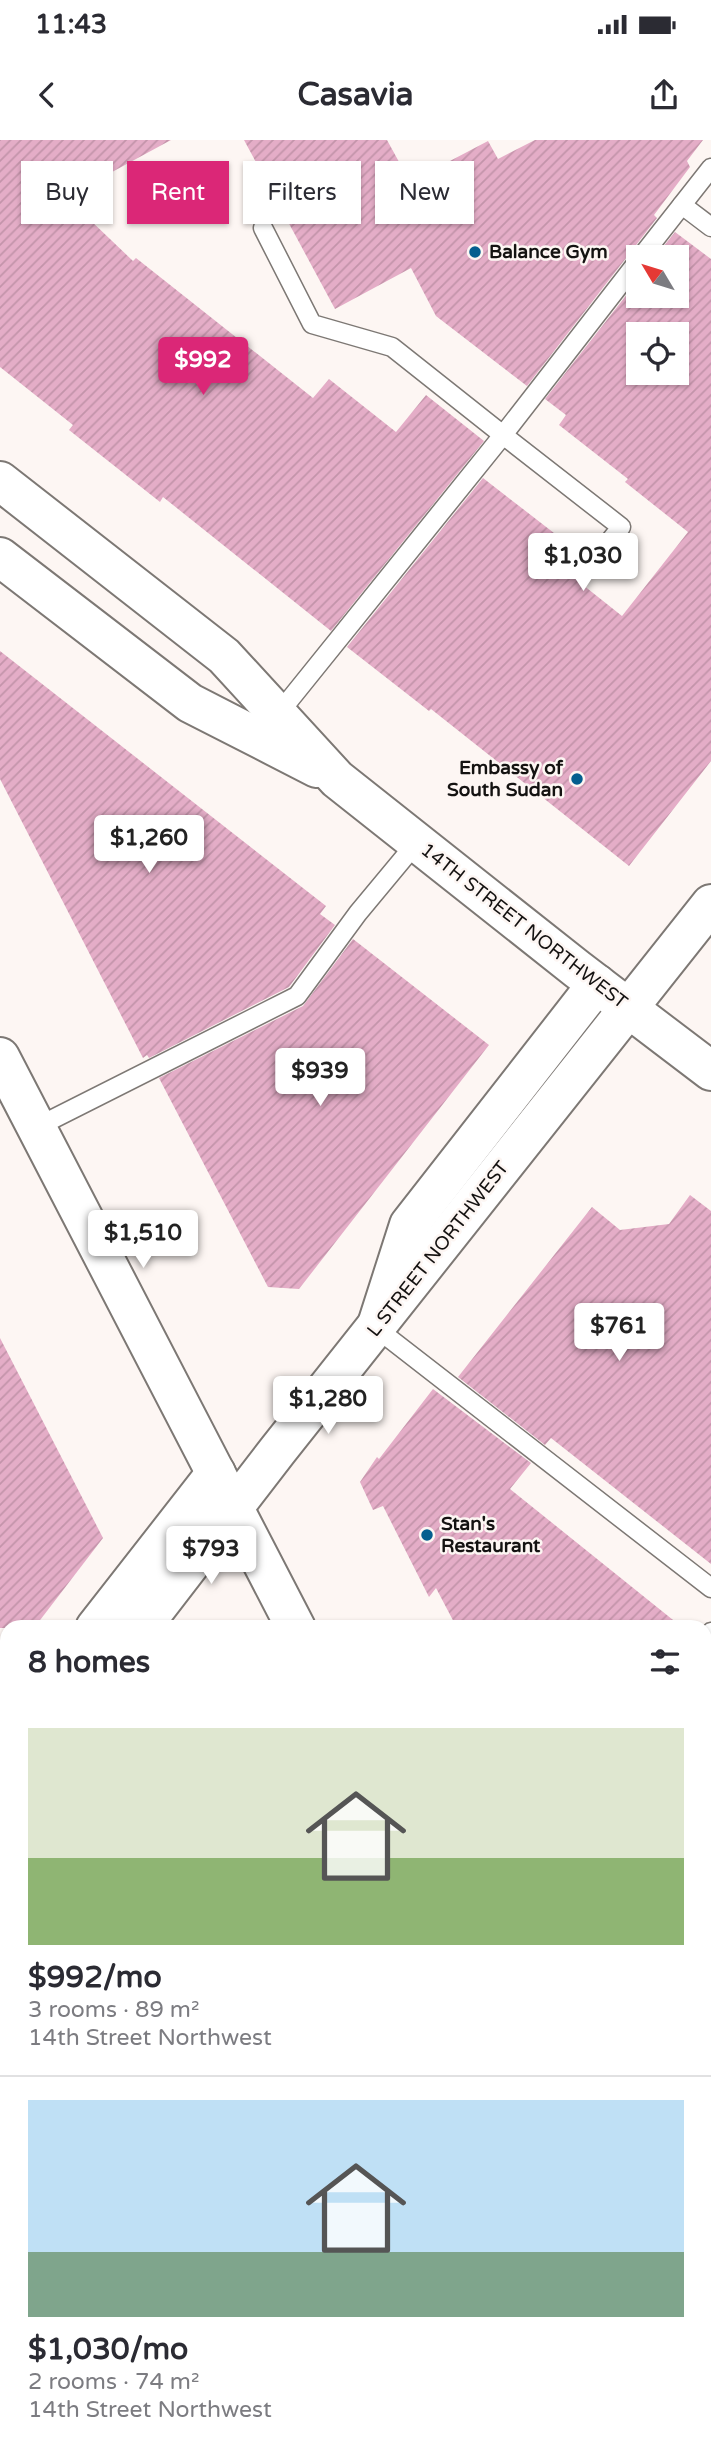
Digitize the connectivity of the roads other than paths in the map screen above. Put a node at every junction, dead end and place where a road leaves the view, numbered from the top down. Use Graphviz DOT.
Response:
graph roads {
  1 [pos="711,168"];
  2 [pos="682,205"];
  3 [pos="263,228"];
  4 [pos="711,228"];
  5 [pos="651,245"];
  6 [pos="626,277"];
  7 [pos="503,435"];
  8 [pos="0,481"];
  9 [pos="0,557"];
  10 [pos="594,561"];
  11 [pos="279,713"];
  12 [pos="337,779"];
  13 [pos="417,842"];
  14 [pos="711,904"];
  15 [pos="597,984"];
  16 [pos="627,1007"];
  17 [pos="0,1058"];
  18 [pos="711,1071"];
  19 [pos="35,1128"];
  20 [pos="376,1328"];
  21 [pos="216,1473"];
  22 [pos="234,1508"];
  23 [pos="711,1588"];
  24 [pos="101,1620"];
  25 [pos="147,1620"];
  26 [pos="292,1620"];
  1 -- 2 [label="lane"];
  2 -- 4 [label="lane"];
  2 -- 5 [label="lane"];
  3 -- 7 [label="lane"];
  6 -- 7 [label="lane"];
  7 -- 10 [label="lane"];
  7 -- 11 [label="lane"];
  8 -- 11 [label="main road, 14TH STREET NORTHWEST"];
  9 -- 12 [label="main road, 14TH STREET NORTHWEST"];
  11 -- 12 [label="main road, 14TH STREET NORTHWEST"];
  12 -- 13 [label="main road, 14TH STREET NORTHWEST"];
  13 -- 15 [label="main road, 14TH STREET NORTHWEST"];
  13 -- 19 [label="lane"];
  14 -- 16 [label="main road, L STREET NORTHWEST"];
  15 -- 16 [label="main road, 14TH STREET NORTHWEST"];
  15 -- 20 [label="main road"];
  16 -- 18 [label="main road, 14TH STREET NORTHWEST"];
  16 -- 20 [label="main road, L STREET NORTHWEST"];
  17 -- 19 [label="main road"];
  19 -- 21 [label="main road"];
  20 -- 22 [label="main road, L STREET NORTHWEST"];
  20 -- 23 [label="lane"];
  21 -- 22 [label="main road"];
  21 -- 24 [label="main road"];
  22 -- 25 [label="main road, L STREET NORTHWEST"];
  22 -- 26 [label="main road"];
}
